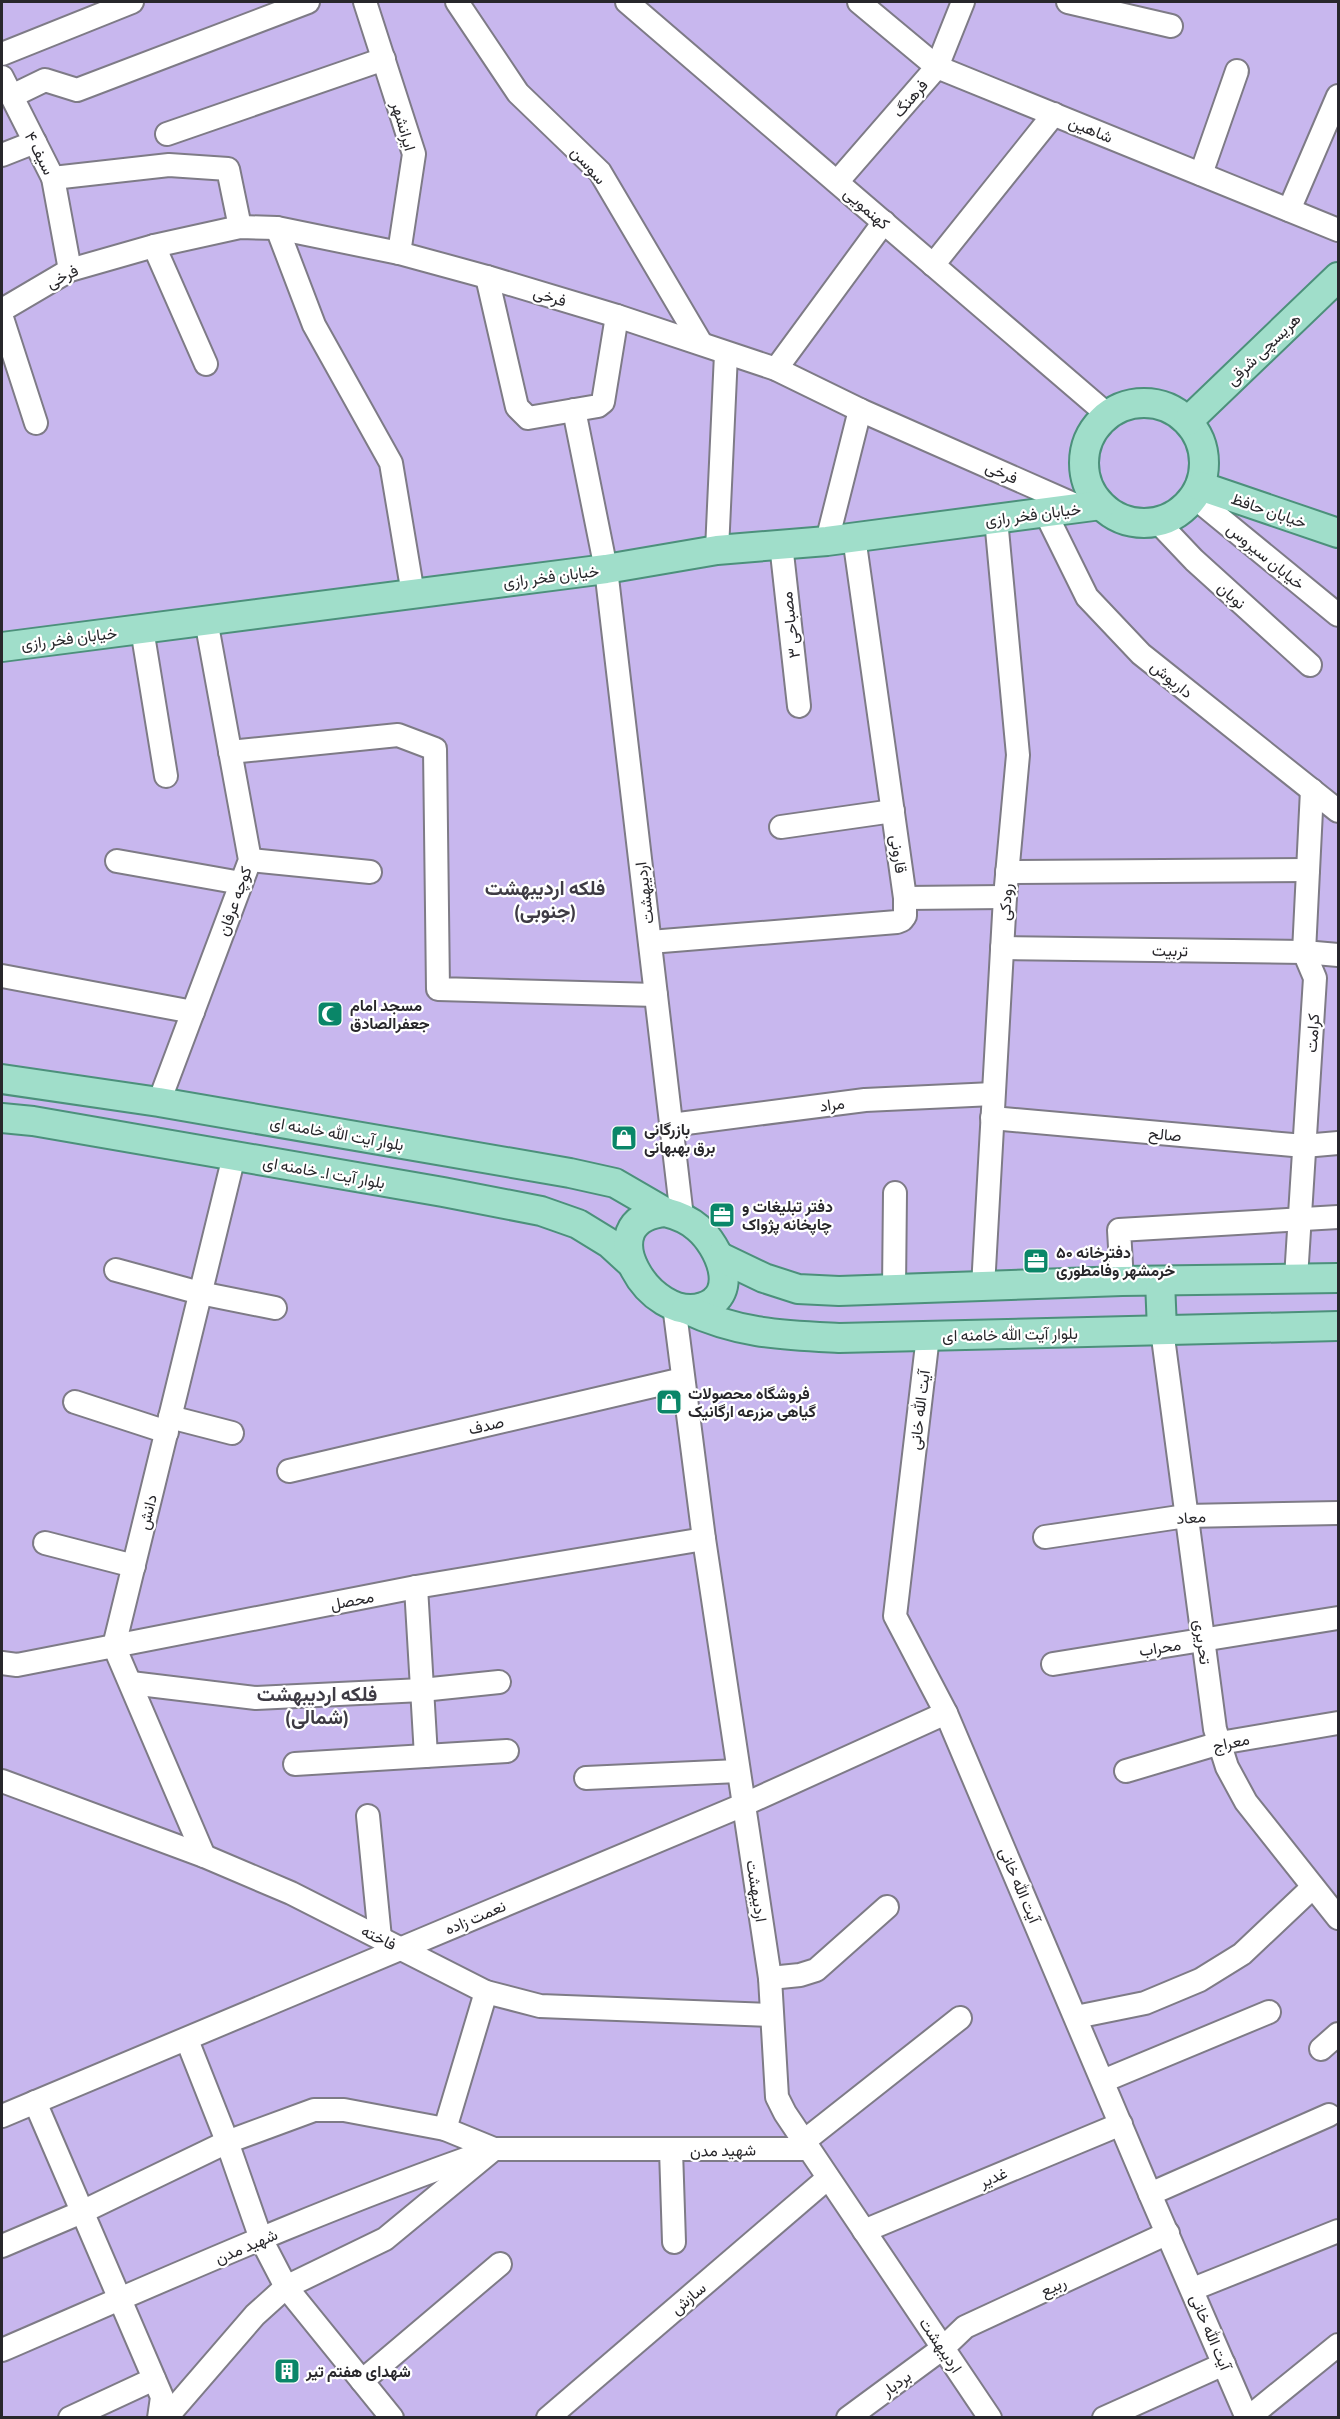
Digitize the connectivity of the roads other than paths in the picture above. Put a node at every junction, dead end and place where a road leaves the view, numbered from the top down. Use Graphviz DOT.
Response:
graph roads {
  1 [pos="132,2"];
  2 [pos="308,2"];
  3 [pos="366,2"];
  4 [pos="457,2"];
  5 [pos="627,2"];
  6 [pos="860,2"];
  7 [pos="963,2"];
  8 [pos="1068,2"];
  9 [pos="1171,26"];
  10 [pos="2,54"];
  11 [pos="384,59"];
  12 [pos="937,67"];
  13 [pos="1237,71"];
  14 [pos="7,87"];
  15 [pos="1338,96"];
  16 [pos="1054,114"];
  17 [pos="167,134"];
  18 [pos="35,142"];
  19 [pos="2,155"];
  20 [pos="1201,174"];
  21 [pos="53,178"];
  22 [pos="837,182"];
  23 [pos="1289,210"];
  24 [pos="884,222"];
  25 [pos="240,227"];
  26 [pos="277,228"];
  27 [pos="1338,230"];
  28 [pos="154,246"];
  29 [pos="399,253"];
  30 [pos="933,265"];
  31 [pos="70,270"];
  32 [pos="487,278"];
  33 [pos="1338,278"];
  34 [pos="2,310"];
  35 [pos="617,316"];
  36 [pos="2,318"];
  37 [pos="701,343"];
  38 [pos="726,354"];
  39 [pos="206,364"];
  40 [pos="776,369"];
  41 [pos="574,410"];
  42 [pos="860,410"];
  43 [pos="1108,415"];
  44 [pos="1188,421"];
  45 [pos="36,423"];
  46 [pos="1197,491"];
  47 [pos="1091,506"];
  48 [pos="1045,512"];
  49 [pos="996,519"];
  50 [pos="1157,521"];
  51 [pos="1338,533"];
  52 [pos="841,539"];
  53 [pos="781,544"];
  54 [pos="717,550"];
  55 [pos="606,569"];
  56 [pos="413,594"];
  57 [pos="1338,615"];
  58 [pos="206,620"];
  59 [pos="142,629"];
  60 [pos="2,647"];
  61 [pos="1310,665"];
  62 [pos="799,706"];
  63 [pos="230,752"];
  64 [pos="166,776"];
  65 [pos="1312,790"];
  66 [pos="893,811"];
  67 [pos="1338,811"];
  68 [pos="781,827"];
  69 [pos="250,860"];
  70 [pos="117,861"];
  71 [pos="1308,870"];
  72 [pos="370,872"];
  73 [pos="1007,872"];
  74 [pos="241,883"];
  75 [pos="1005,897"];
  76 [pos="905,898"];
  77 [pos="650,942"];
  78 [pos="1002,948"];
  79 [pos="1304,952"];
  80 [pos="1338,955"];
  81 [pos="2,976"];
  82 [pos="656,995"];
  83 [pos="193,1012"];
  84 [pos="2,1079"];
  85 [pos="993,1094"];
  86 [pos="159,1102"];
  87 [pos="2,1118"];
  88 [pos="992,1118"];
  89 [pos="671,1125"];
  90 [pos="1338,1143"];
  91 [pos="1304,1146"];
  92 [pos="234,1156"];
  93 [pos="895,1193"];
  94 [pos="674,1214"];
  95 [pos="1338,1217"];
  96 [pos="1299,1220"];
  97 [pos="720,1257"];
  98 [pos="632,1264"];
  99 [pos="116,1269"];
  100 [pos="1296,1278"];
  101 [pos="1338,1278"];
  102 [pos="1122,1281"];
  103 [pos="1160,1281"];
  104 [pos="983,1287"];
  105 [pos="894,1289"];
  106 [pos="200,1293"];
  107 [pos="680,1307"];
  108 [pos="275,1308"];
  109 [pos="1338,1326"];
  110 [pos="1162,1330"];
  111 [pos="928,1336"];
  112 [pos="683,1378"];
  113 [pos="75,1402"];
  114 [pos="169,1424"];
  115 [pos="232,1434"];
  116 [pos="289,1471"];
  117 [pos="1338,1513"];
  118 [pos="1186,1516"];
  119 [pos="1045,1537"];
  120 [pos="704,1539"];
  121 [pos="45,1543"];
  122 [pos="134,1566"];
  123 [pos="416,1587"];
  124 [pos="1338,1618"];
  125 [pos="1203,1640"];
  126 [pos="114,1646"];
  127 [pos="2,1663"];
  128 [pos="1053,1664"];
  129 [pos="499,1682"];
  130 [pos="131,1683"];
  131 [pos="422,1690"];
  132 [pos="946,1713"];
  133 [pos="1338,1723"];
  134 [pos="1220,1743"];
  135 [pos="507,1751"];
  136 [pos="426,1756"];
  137 [pos="295,1764"];
  138 [pos="738,1771"];
  139 [pos="1126,1771"];
  140 [pos="586,1778"];
  141 [pos="2,1781"];
  142 [pos="743,1805"];
  143 [pos="368,1816"];
  144 [pos="204,1856"];
  145 [pos="1313,1887"];
  146 [pos="887,1907"];
  147 [pos="1338,1918"];
  148 [pos="381,1938"];
  149 [pos="402,1948"];
  150 [pos="770,1978"];
  151 [pos="486,1992"];
  152 [pos="1269,2012"];
  153 [pos="772,2015"];
  154 [pos="1076,2017"];
  155 [pos="960,2018"];
  156 [pos="1338,2034"];
  157 [pos="187,2040"];
  158 [pos="1321,2049"];
  159 [pos="1103,2081"];
  160 [pos="34,2102"];
  161 [pos="1329,2115"];
  162 [pos="2,2116"];
  163 [pos="1121,2124"];
  164 [pos="445,2129"];
  165 [pos="227,2142"];
  166 [pos="806,2145"];
  167 [pos="494,2149"];
  168 [pos="671,2150"];
  169 [pos="828,2178"];
  170 [pos="1150,2194"];
  171 [pos="82,2212"];
  172 [pos="864,2231"];
  173 [pos="1338,2231"];
  174 [pos="1168,2233"];
  175 [pos="261,2239"];
  176 [pos="674,2242"];
  177 [pos="2,2246"];
  178 [pos="500,2264"];
  179 [pos="286,2287"];
  180 [pos="1193,2289"];
  181 [pos="120,2299"];
  182 [pos="1338,2345"];
  183 [pos="943,2348"];
  184 [pos="2,2350"];
  185 [pos="1224,2364"];
  186 [pos="154,2379"];
  187 [pos="362,2381"];
  188 [pos="70,2418"];
  189 [pos="159,2418"];
  190 [pos="166,2418"];
  191 [pos="392,2418"];
  192 [pos="548,2418"];
  193 [pos="849,2418"];
  194 [pos="990,2418"];
  195 [pos="1104,2418"];
  196 [pos="1248,2418"];
  1 -- 10 [label="street"];
  2 -- 14 [label="street"];
  3 -- 11 [label="street, ایرانشهر"];
  4 -- 37 [label="street, سوسن"];
  5 -- 22 [label="street, کهنمویی"];
  6 -- 12 [label="street, شاهین"];
  7 -- 12 [label="street, فرهنگ"];
  8 -- 9 [label="street"];
  11 -- 17 [label="street"];
  11 -- 29 [label="street, ایرانشهر"];
  12 -- 16 [label="street, شاهین"];
  12 -- 22 [label="street, فرهنگ"];
  13 -- 20 [label="street"];
  14 -- 18 [label="street, سیف ۴"];
  15 -- 23 [label="street"];
  16 -- 20 [label="street, شاهین"];
  16 -- 30 [label="street"];
  18 -- 19 [label="street"];
  18 -- 21 [label="street, سیف ۴"];
  20 -- 23 [label="street, شاهین"];
  21 -- 25 [label="street"];
  21 -- 31 [label="street, سیف ۴"];
  22 -- 24 [label="street, کهنمویی"];
  23 -- 27 [label="street, شاهین"];
  24 -- 30 [label="street, کهنمویی"];
  24 -- 40 [label="street"];
  25 -- 26 [label="street, فرخی"];
  25 -- 28 [label="street, فرخی"];
  26 -- 29 [label="street, فرخی"];
  26 -- 56 [label="street"];
  28 -- 31 [label="street, فرخی"];
  28 -- 39 [label="street"];
  29 -- 32 [label="street, فرخی"];
  30 -- 43 [label="street, کهنمویی"];
  31 -- 34 [label="street, فرخی"];
  32 -- 35 [label="street, فرخی"];
  32 -- 41 [label="street"];
  33 -- 44 [label="main road, هریسچی شرقی"];
  35 -- 37 [label="street, فرخی"];
  35 -- 41 [label="street"];
  36 -- 45 [label="street"];
  37 -- 38 [label="street, فرخی"];
  38 -- 40 [label="street, فرخی"];
  38 -- 54 [label="street"];
  40 -- 42 [label="street, فرخی"];
  41 -- 55 [label="street, اردیبهشت"];
  42 -- 47 [label="street, فرخی"];
  42 -- 52 [label="street"];
  43 -- 44 [label="main road"];
  43 -- 47 [label="main road"];
  44 -- 46 [label="main road"];
  46 -- 50 [label="main road"];
  46 -- 51 [label="main road, خیابان حافظ"];
  46 -- 57 [label="street, خیابان سیروس"];
  47 -- 48 [label="main road, خیابان فخر رازی"];
  47 -- 50 [label="main road"];
  48 -- 49 [label="main road, خیابان فخر رازی"];
  48 -- 65 [label="street, داریوش"];
  49 -- 52 [label="main road, خیابان فخر رازی"];
  49 -- 73 [label="street, رودکی"];
  50 -- 61 [label="street, نوبان"];
  52 -- 53 [label="main road, خیابان فخر رازی"];
  52 -- 66 [label="street, قارونی"];
  53 -- 54 [label="main road, خیابان فخر رازی"];
  53 -- 62 [label="street, مصباحی ۳"];
  54 -- 55 [label="main road, خیابان فخر رازی"];
  55 -- 56 [label="main road, خیابان فخر رازی"];
  55 -- 77 [label="street, اردیبهشت"];
  56 -- 58 [label="main road, خیابان فخر رازی"];
  58 -- 59 [label="main road, خیابان فخر رازی"];
  58 -- 63 [label="street, کوچه عرفان"];
  59 -- 60 [label="main road, خیابان فخر رازی"];
  59 -- 64 [label="street"];
  63 -- 69 [label="street, کوچه عرفان"];
  63 -- 82 [label="street"];
  65 -- 67 [label="street, داریوش"];
  65 -- 71 [label="street, کرامت"];
  66 -- 68 [label="street"];
  66 -- 76 [label="street, قارونی"];
  69 -- 72 [label="street"];
  69 -- 74 [label="street, کوچه عرفان"];
  70 -- 74 [label="street"];
  71 -- 73 [label="street"];
  71 -- 79 [label="street, کرامت"];
  73 -- 75 [label="street, رودکی"];
  74 -- 83 [label="street, کوچه عرفان"];
  75 -- 76 [label="street"];
  75 -- 78 [label="street, رودکی"];
  76 -- 77 [label="street, قارونی"];
  77 -- 82 [label="street, اردیبهشت"];
  78 -- 79 [label="street, تربیت"];
  78 -- 85 [label="street, رودکی"];
  79 -- 80 [label="street, تربیت"];
  79 -- 91 [label="street, کرامت"];
  81 -- 83 [label="street"];
  82 -- 89 [label="street, اردیبهشت"];
  83 -- 86 [label="street, کوچه عرفان"];
  84 -- 86 [label="main road, بلوار آیت الله خامنه ای"];
  85 -- 88 [label="street, رودکی"];
  85 -- 89 [label="street, مراد"];
  86 -- 94 [label="main road, بلوار آیت الله خامنه ای"];
  87 -- 92 [label="main road, بلوار آیت ا.. خامنه ای"];
  88 -- 91 [label="street, صالح"];
  88 -- 104 [label="street, رودکی"];
  89 -- 94 [label="street, اردیبهشت"];
  90 -- 91 [label="street, صالح"];
  91 -- 96 [label="street, کرامت"];
  92 -- 98 [label="main road, بلوار آیت ا.. خامنه ای"];
  92 -- 106 [label="street, دانش"];
  93 -- 105 [label="street"];
  94 -- 97 [label="main road"];
  94 -- 98 [label="main road"];
  95 -- 96 [label="street"];
  96 -- 100 [label="street, کرامت"];
  96 -- 102 [label="street"];
  97 -- 105 [label="main road"];
  97 -- 107 [label="main road"];
  98 -- 107 [label="main road"];
  99 -- 106 [label="street"];
  100 -- 101 [label="main road"];
  100 -- 103 [label="main road"];
  102 -- 103 [label="main road"];
  102 -- 104 [label="main road"];
  103 -- 110 [label="main road"];
  104 -- 105 [label="main road"];
  106 -- 108 [label="street"];
  106 -- 114 [label="street, دانش"];
  107 -- 111 [label="main road, بلوار آیت الله خامنه ای"];
  107 -- 112 [label="street, اردیبهشت"];
  109 -- 110 [label="main road, بلوار آیت الله خامنه ای"];
  110 -- 111 [label="main road, بلوار آیت الله خامنه ای"];
  110 -- 118 [label="street, تحریری"];
  111 -- 132 [label="street, آیت الله خانی"];
  112 -- 116 [label="street, صدف"];
  112 -- 120 [label="street, اردیبهشت"];
  113 -- 114 [label="street"];
  114 -- 115 [label="street"];
  114 -- 122 [label="street, دانش"];
  117 -- 118 [label="street, معاد"];
  118 -- 119 [label="street, معاد"];
  118 -- 125 [label="street, تحریری"];
  120 -- 123 [label="street, محصل"];
  120 -- 138 [label="street, اردیبهشت"];
  121 -- 122 [label="street"];
  122 -- 126 [label="street, دانش"];
  123 -- 126 [label="street, محصل"];
  123 -- 131 [label="street"];
  124 -- 125 [label="street, محراب"];
  125 -- 128 [label="street, محراب"];
  125 -- 134 [label="street, تحریری"];
  126 -- 127 [label="street, محصل"];
  126 -- 130 [label="street"];
  129 -- 131 [label="street"];
  130 -- 131 [label="street"];
  130 -- 144 [label="street"];
  131 -- 136 [label="street"];
  132 -- 142 [label="street, نعمت زاده"];
  132 -- 154 [label="street, آیت الله خانی"];
  133 -- 134 [label="street, معراج"];
  134 -- 139 [label="street, معراج"];
  134 -- 145 [label="street, تحریری"];
  135 -- 136 [label="street"];
  136 -- 137 [label="street"];
  138 -- 140 [label="street"];
  138 -- 142 [label="street, اردیبهشت"];
  141 -- 144 [label="street, فاخته"];
  142 -- 149 [label="street, نعمت زاده"];
  142 -- 150 [label="street, اردیبهشت"];
  143 -- 148 [label="street"];
  144 -- 148 [label="street, فاخته"];
  145 -- 147 [label="street, تحریری"];
  145 -- 154 [label="street"];
  146 -- 150 [label="street"];
  148 -- 149 [label="street, فاخته"];
  149 -- 151 [label="street, فاخته"];
  149 -- 157 [label="street, نعمت زاده"];
  150 -- 153 [label="street, اردیبهشت"];
  151 -- 153 [label="street, فاخته"];
  151 -- 164 [label="street"];
  152 -- 159 [label="street"];
  153 -- 166 [label="street, اردیبهشت"];
  154 -- 159 [label="street, آیت الله خانی"];
  155 -- 166 [label="street"];
  156 -- 158 [label="street"];
  157 -- 160 [label="street, نعمت زاده"];
  157 -- 165 [label="street"];
  159 -- 163 [label="street, آیت الله خانی"];
  160 -- 162 [label="street, نعمت زاده"];
  160 -- 171 [label="street"];
  161 -- 170 [label="street"];
  163 -- 170 [label="street, آیت الله خانی"];
  163 -- 172 [label="street, غدیر"];
  164 -- 165 [label="street, شهید مدن"];
  164 -- 167 [label="street, شهید مدن"];
  165 -- 171 [label="street, شهید مدن"];
  165 -- 175 [label="street"];
  166 -- 168 [label="street, شهید مدن"];
  166 -- 169 [label="street, اردیبهشت"];
  167 -- 168 [label="street, شهید مدن"];
  167 -- 175 [label="street, شهید مدن"];
  167 -- 179 [label="street"];
  168 -- 176 [label="street"];
  169 -- 172 [label="street, اردیبهشت"];
  169 -- 192 [label="street, سازش"];
  170 -- 174 [label="street, آیت الله خانی"];
  171 -- 177 [label="street, شهید مدن"];
  171 -- 181 [label="street"];
  172 -- 183 [label="street, اردیبهشت"];
  173 -- 180 [label="street"];
  174 -- 180 [label="street, آیت الله خانی"];
  174 -- 183 [label="street, ربیع"];
  175 -- 179 [label="street"];
  175 -- 181 [label="street, شهید مدن"];
  178 -- 187 [label="street"];
  179 -- 187 [label="street"];
  179 -- 190 [label="street"];
  180 -- 185 [label="street, آیت الله خانی"];
  181 -- 184 [label="street, شهید مدن"];
  181 -- 186 [label="street"];
  182 -- 196 [label="street"];
  183 -- 193 [label="street, بردبار"];
  183 -- 194 [label="street, اردیبهشت"];
  185 -- 195 [label="street"];
  185 -- 196 [label="street, آیت الله خانی"];
  186 -- 188 [label="street"];
  186 -- 189 [label="street"];
  187 -- 191 [label="street"];
}
